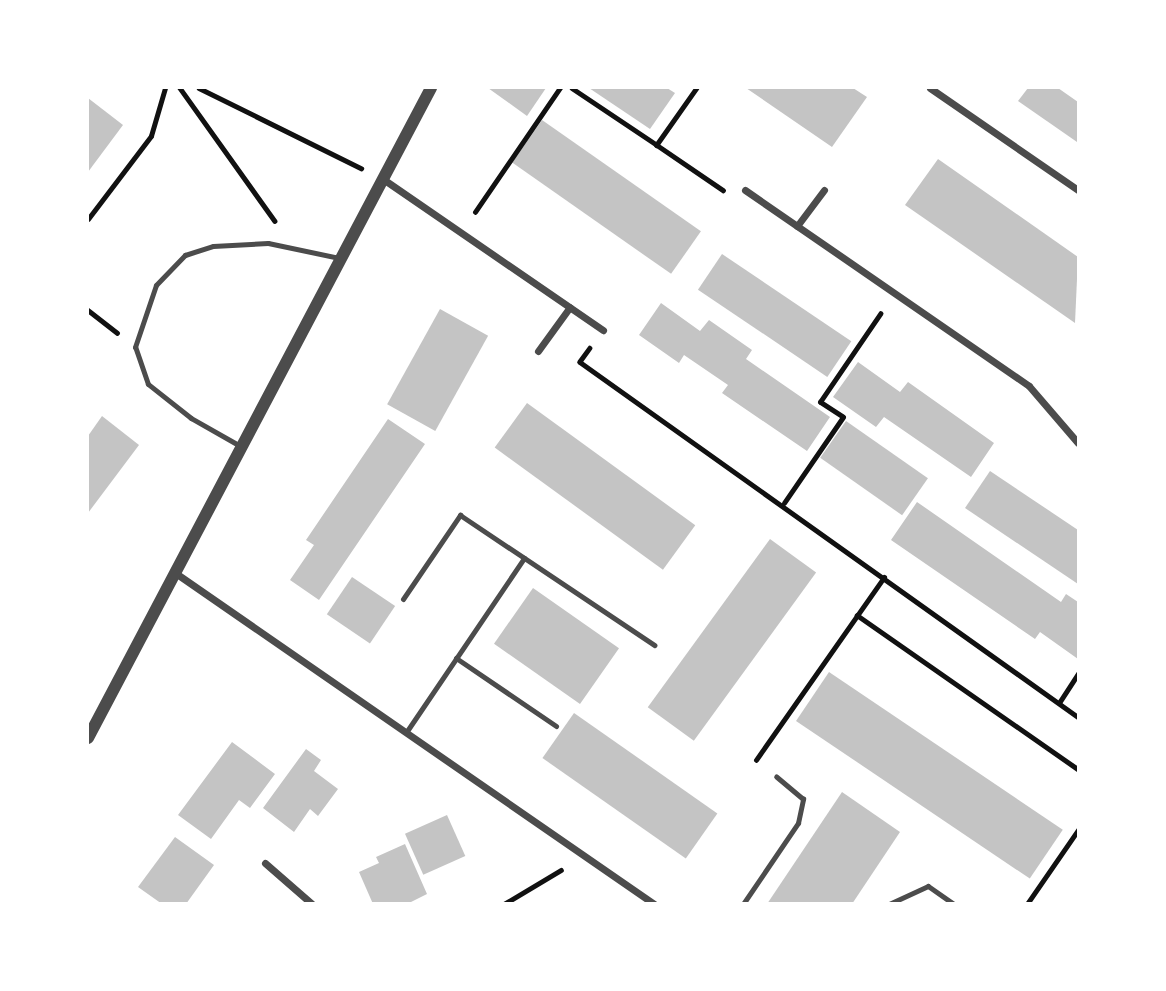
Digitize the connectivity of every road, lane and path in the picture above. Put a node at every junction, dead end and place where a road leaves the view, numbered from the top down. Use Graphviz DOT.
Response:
graph roads {
  1 [pos="165,88"];
  2 [pos="180,88"];
  3 [pos="199,88"];
  4 [pos="431,88"];
  5 [pos="560,88"];
  6 [pos="572,88"];
  7 [pos="697,88"];
  8 [pos="930,88"];
  9 [pos="657,145"];
  10 [pos="383,179"];
  11 [pos="746,190"];
  12 [pos="824,190"];
  13 [pos="1079,190"];
  14 [pos="88,219"];
  15 [pos="797,226"];
  16 [pos="463,230"];
  17 [pos="293,247"];
  18 [pos="342,258"];
  19 [pos="895,293"];
  20 [pos="570,307"];
  21 [pos="88,310"];
  22 [pos="603,330"];
  23 [pos="135,347"];
  24 [pos="538,351"];
  25 [pos="580,362"];
  26 [pos="1079,443"];
  27 [pos="242,447"];
  28 [pos="784,503"];
  29 [pos="524,558"];
  30 [pos="174,572"];
  31 [pos="884,577"];
  32 [pos="403,599"];
  33 [pos="857,615"];
  34 [pos="654,645"];
  35 [pos="456,658"];
  36 [pos="1079,674"];
  37 [pos="1059,703"];
  38 [pos="1079,717"];
  39 [pos="556,726"];
  40 [pos="407,731"];
  41 [pos="88,738"];
  42 [pos="1079,769"];
  43 [pos="776,776"];
  44 [pos="1079,830"];
  45 [pos="585,857"];
  46 [pos="265,863"];
  47 [pos="312,904"];
  48 [pos="504,904"];
  49 [pos="654,904"];
  50 [pos="743,904"];
  51 [pos="889,904"];
  52 [pos="954,904"];
  53 [pos="1027,904"];
  1 -- 14 [label="path"];
  2 -- 17 [label="path"];
  3 -- 10 [label="path"];
  4 -- 10 [label="street"];
  5 -- 16 [label="path"];
  6 -- 9 [label="path"];
  7 -- 9 [label="path"];
  8 -- 13 [label="street"];
  9 -- 11 [label="path"];
  10 -- 16 [label="street"];
  10 -- 18 [label="street"];
  11 -- 15 [label="street"];
  12 -- 15 [label="street"];
  15 -- 19 [label="street"];
  16 -- 20 [label="street"];
  17 -- 18 [label="lane"];
  17 -- 23 [label="lane"];
  18 -- 27 [label="street"];
  19 -- 26 [label="street"];
  19 -- 28 [label="path"];
  20 -- 22 [label="street"];
  20 -- 24 [label="street"];
  21 -- 23 [label="path"];
  23 -- 27 [label="lane"];
  25 -- 28 [label="path"];
  27 -- 30 [label="street"];
  28 -- 31 [label="path"];
  29 -- 32 [label="lane"];
  29 -- 34 [label="lane"];
  29 -- 35 [label="lane"];
  30 -- 40 [label="street"];
  30 -- 41 [label="street"];
  31 -- 33 [label="path"];
  31 -- 37 [label="path"];
  33 -- 42 [label="path"];
  33 -- 43 [label="path"];
  35 -- 39 [label="lane"];
  35 -- 40 [label="lane"];
  36 -- 37 [label="path"];
  37 -- 38 [label="path"];
  40 -- 45 [label="street"];
  43 -- 50 [label="lane"];
  44 -- 53 [label="path"];
  45 -- 48 [label="path"];
  45 -- 49 [label="street"];
  46 -- 47 [label="street"];
  51 -- 52 [label="lane"];
}
